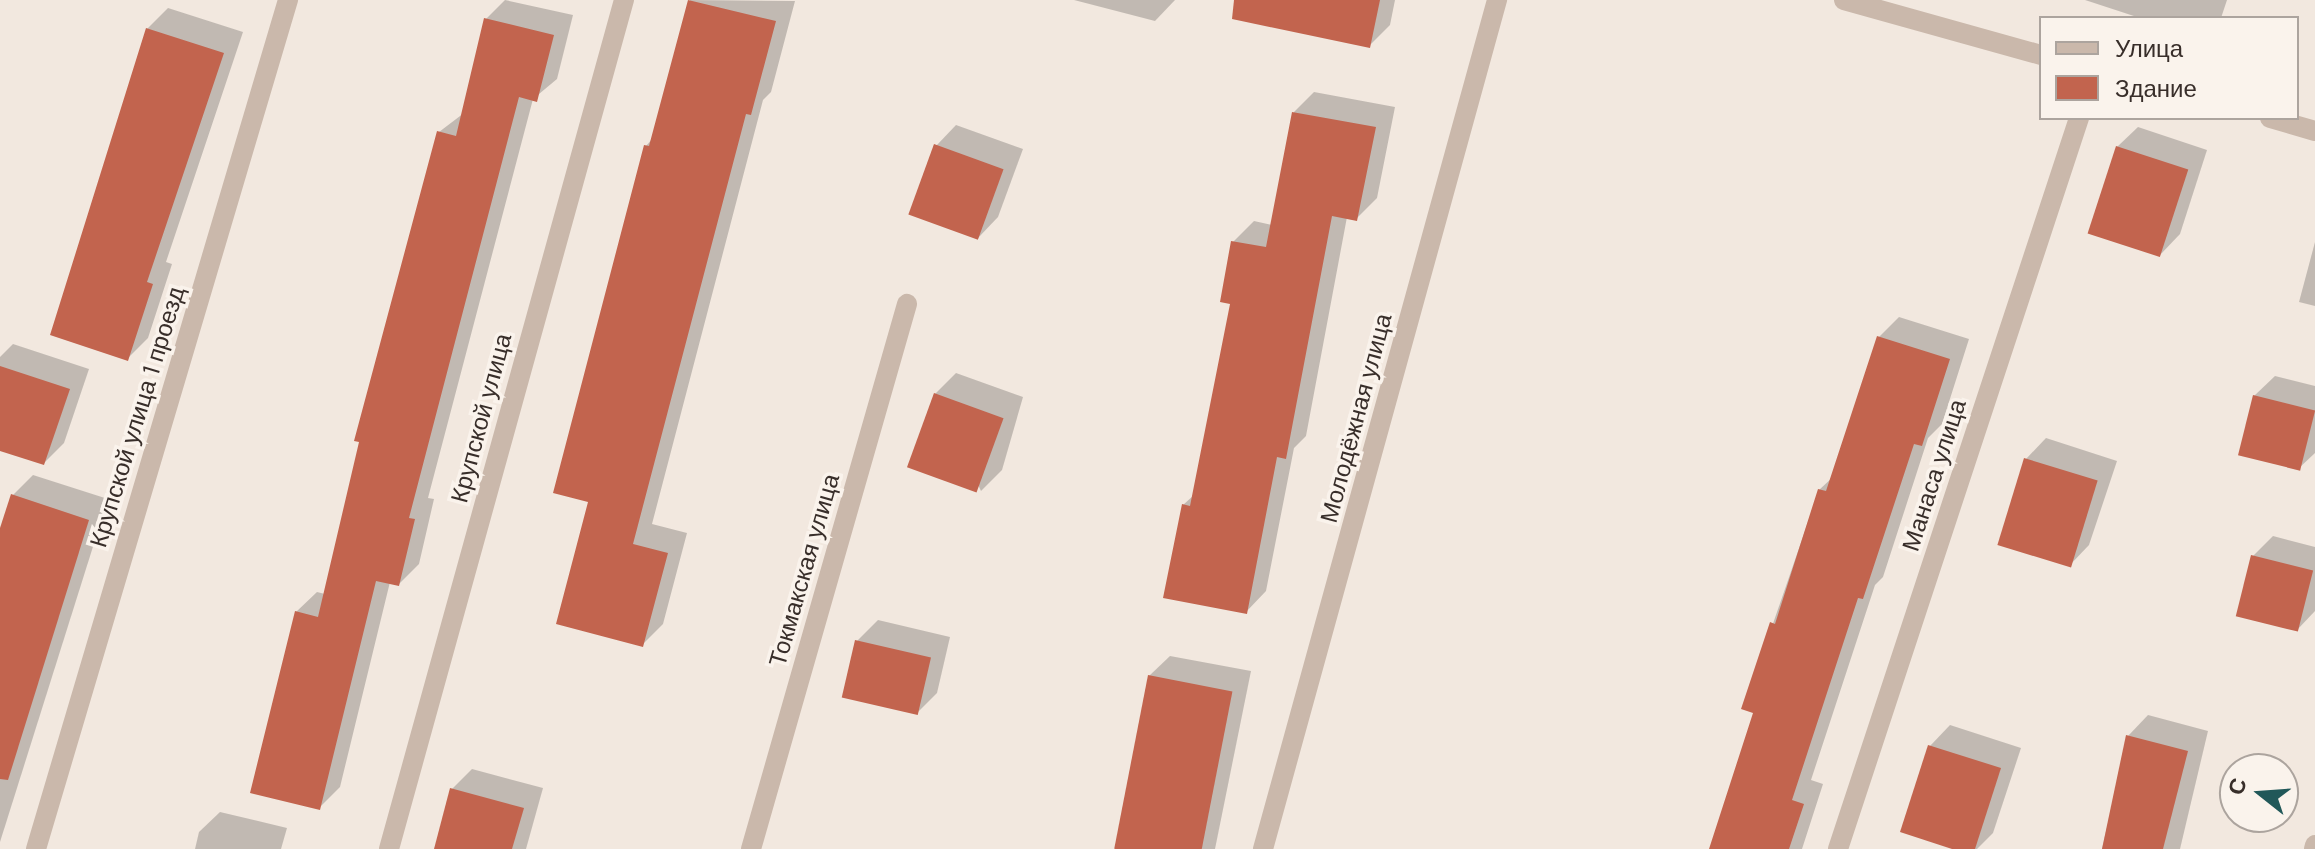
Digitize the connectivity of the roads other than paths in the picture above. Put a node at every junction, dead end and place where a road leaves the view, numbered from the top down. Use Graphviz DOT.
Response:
graph roads {
  1 [pos="288,0"];
  2 [pos="624,0"];
  3 [pos="1497,0"];
  4 [pos="1844,0"];
  5 [pos="1877,4"];
  6 [pos="2039,54"];
  7 [pos="2078,120"];
  8 [pos="2277,120"];
  9 [pos="2315,131"];
  10 [pos="907,304"];
  11 [pos="36,849"];
  12 [pos="389,849"];
  13 [pos="751,849"];
  14 [pos="1263,849"];
  15 [pos="1838,849"];
  1 -- 11 [label="street, Крупской улица 1 проезд"];
  2 -- 12 [label="street, Крупской улица"];
  3 -- 14 [label="street, Молодёжная улица"];
  4 -- 5 [label="street"];
  5 -- 6 [label="street"];
  7 -- 15 [label="street, Манаса улица"];
  8 -- 9 [label="street"];
  10 -- 13 [label="street, Токмакская улица"];
}
